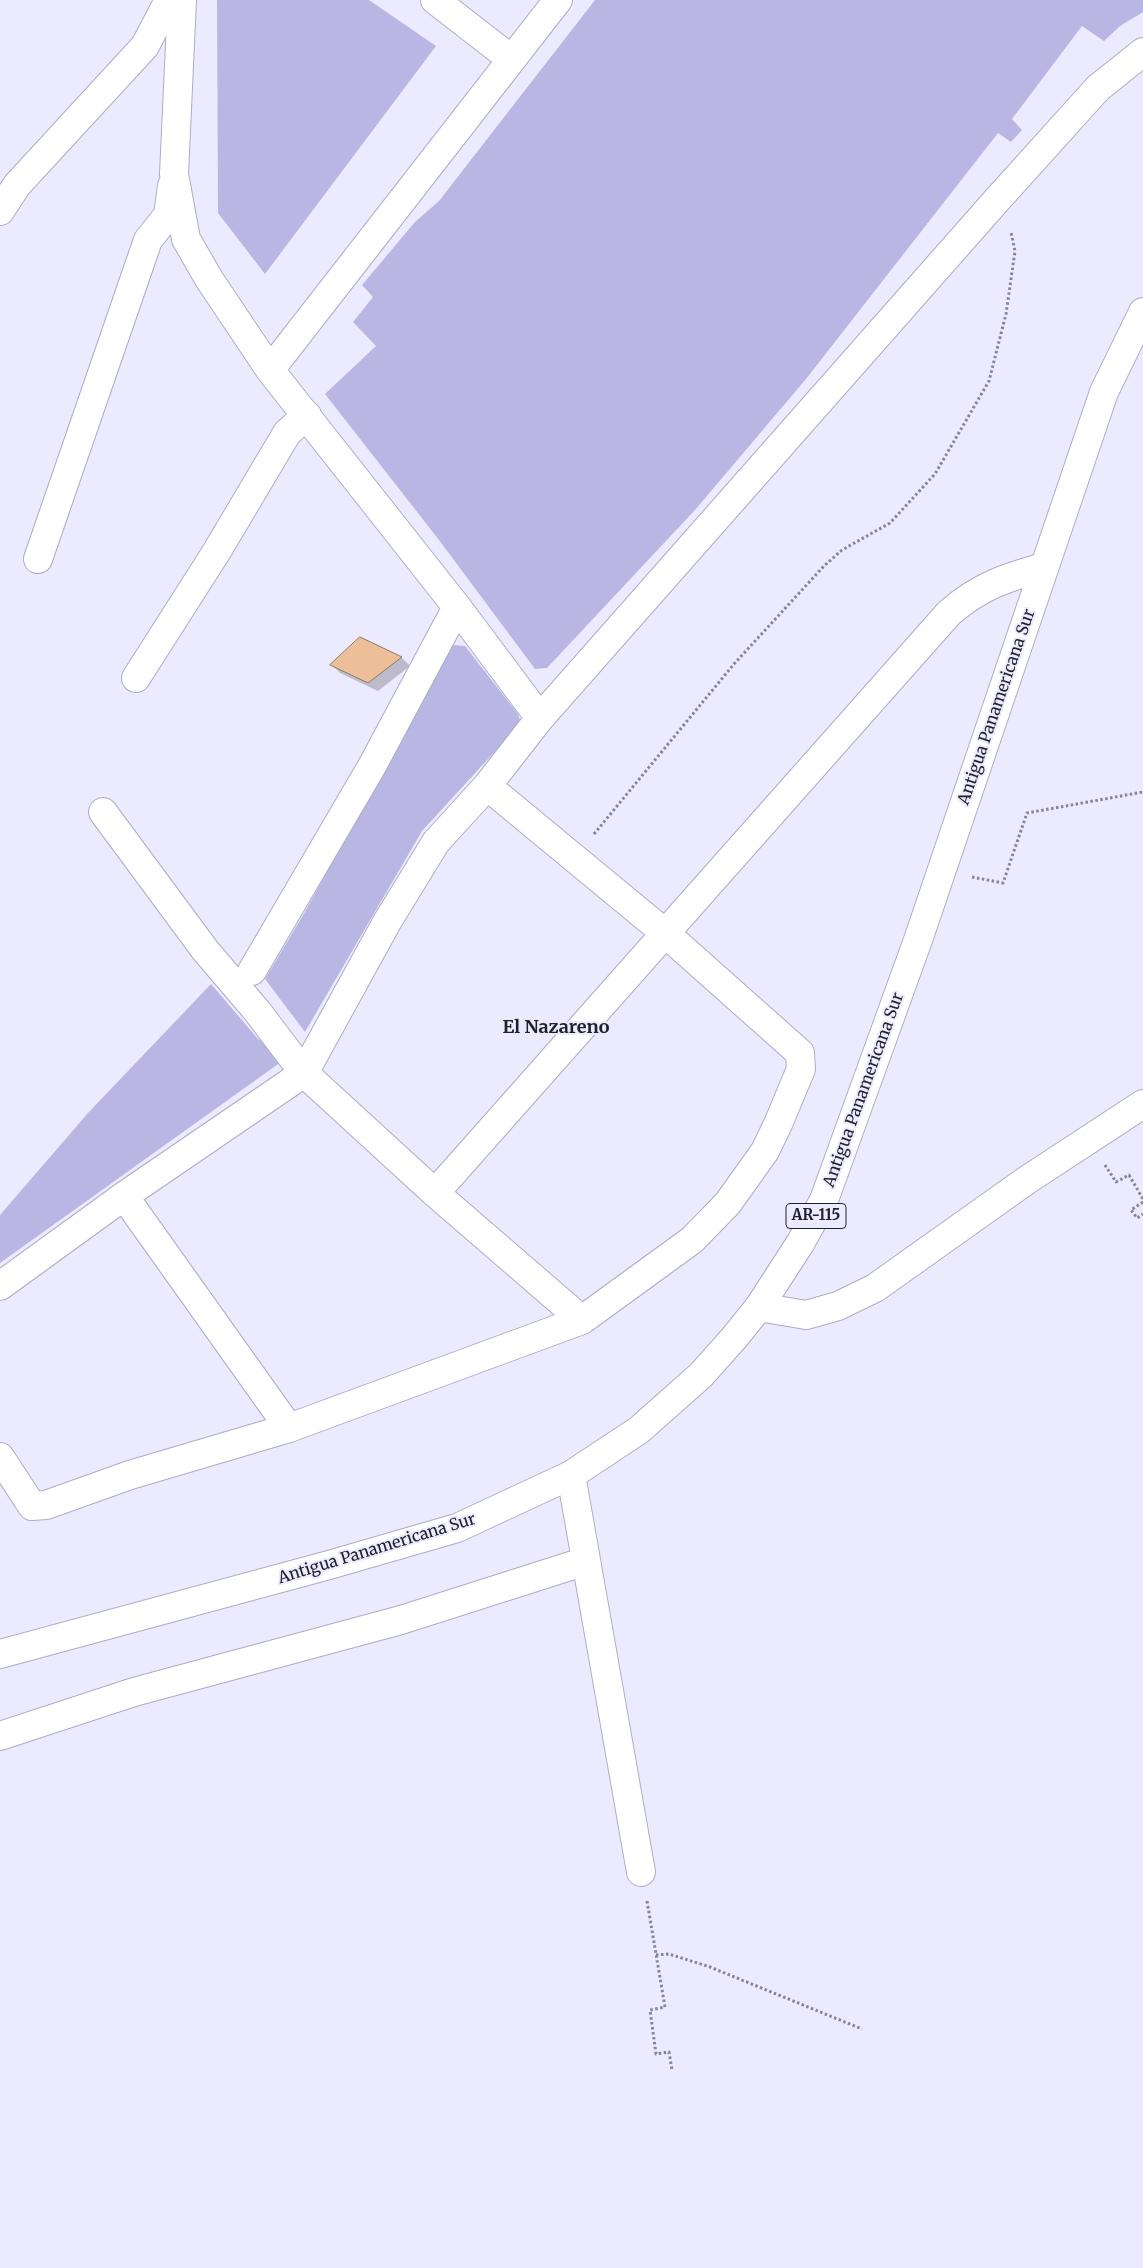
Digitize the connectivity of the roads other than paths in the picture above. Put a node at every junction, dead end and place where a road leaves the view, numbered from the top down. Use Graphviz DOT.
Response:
graph roads {
  1 [pos="169,0"];
  2 [pos="182,0"];
  3 [pos="435,0"];
  4 [pos="558,0"];
  5 [pos="1143,52"];
  6 [pos="511,59"];
  7 [pos="174,174"];
  8 [pos="0,211"];
  9 [pos="1143,312"];
  10 [pos="270,370"];
  11 [pos="307,415"];
  12 [pos="38,559"];
  13 [pos="1044,567"];
  14 [pos="457,607"];
  15 [pos="136,678"];
  16 [pos="540,718"];
  17 [pos="487,786"];
  18 [pos="103,812"];
  19 [pos="665,933"];
  20 [pos="252,971"];
  21 [pos="304,1073"];
  22 [pos="1143,1104"];
  23 [pos="435,1193"];
  24 [pos="124,1196"];
  25 [pos="0,1286"];
  26 [pos="759,1307"];
  27 [pos="582,1320"];
  28 [pos="290,1428"];
  29 [pos="0,1458"];
  30 [pos="571,1475"];
  31 [pos="586,1561"];
  32 [pos="0,1654"];
  33 [pos="0,1736"];
  34 [pos="643,1884"];
  1 -- 8 [label="street"];
  2 -- 7 [label="street"];
  3 -- 6 [label="street"];
  4 -- 6 [label="street"];
  5 -- 16 [label="street"];
  6 -- 10 [label="street"];
  7 -- 10 [label="street"];
  7 -- 12 [label="street"];
  9 -- 13 [label="street, Antigua Panamericana Sur / AR-115"];
  10 -- 11 [label="street"];
  11 -- 14 [label="street"];
  11 -- 15 [label="street"];
  13 -- 19 [label="street"];
  13 -- 26 [label="street, Antigua Panamericana Sur / AR-115"];
  14 -- 16 [label="street"];
  14 -- 20 [label="street"];
  16 -- 17 [label="street"];
  17 -- 19 [label="street"];
  17 -- 21 [label="street"];
  18 -- 21 [label="street"];
  19 -- 23 [label="street"];
  19 -- 27 [label="street"];
  21 -- 23 [label="street"];
  21 -- 24 [label="street"];
  22 -- 26 [label="street"];
  23 -- 27 [label="street"];
  24 -- 25 [label="street"];
  24 -- 28 [label="street"];
  26 -- 30 [label="street, Antigua Panamericana Sur / AR-115"];
  27 -- 28 [label="street"];
  28 -- 29 [label="street"];
  30 -- 31 [label="street"];
  30 -- 32 [label="street, Antigua Panamericana Sur / AR-115"];
  31 -- 33 [label="street"];
  31 -- 34 [label="street"];
}
